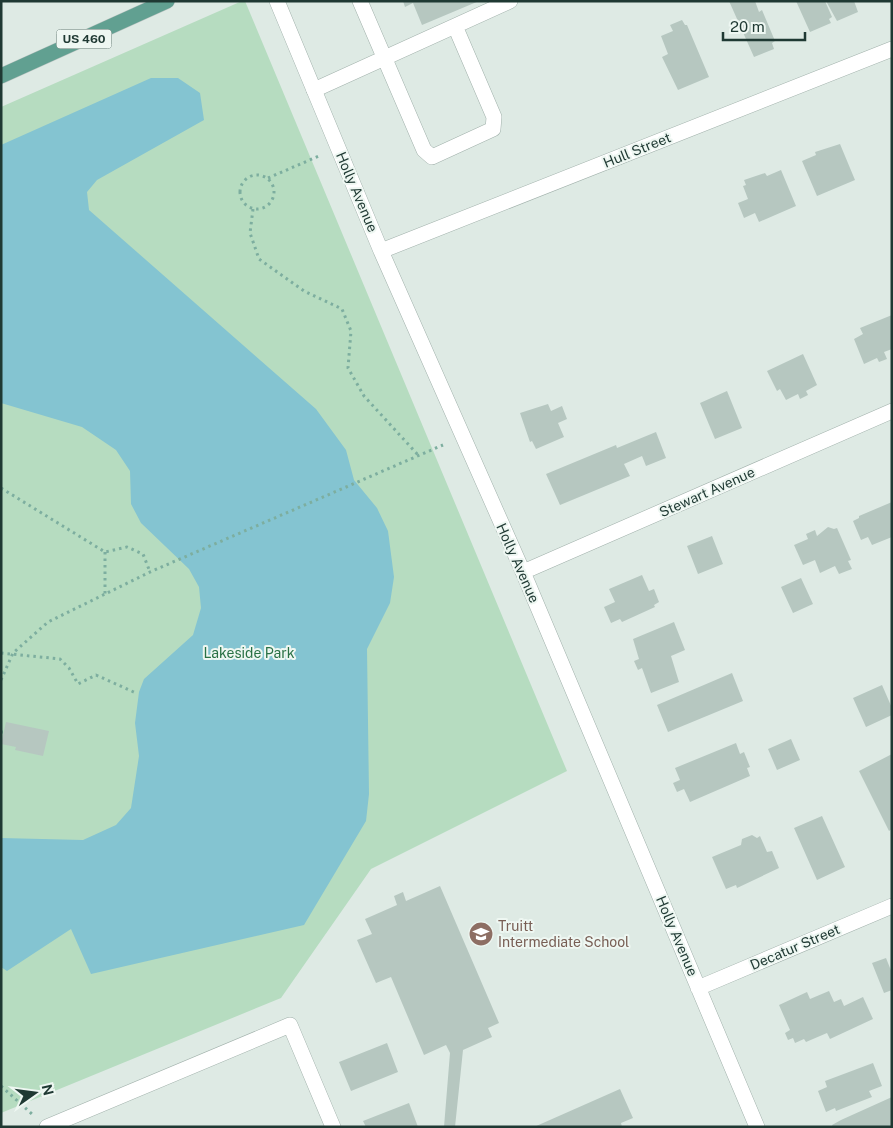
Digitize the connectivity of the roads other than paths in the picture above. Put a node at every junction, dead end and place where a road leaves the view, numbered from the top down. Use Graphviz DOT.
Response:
graph roads {
  1 [pos="167,1"];
  2 [pos="277,1"];
  3 [pos="360,1"];
  4 [pos="510,1"];
  5 [pos="455,26"];
  6 [pos="892,49"];
  7 [pos="384,58"];
  8 [pos="1,76"];
  9 [pos="314,90"];
  10 [pos="382,251"];
  11 [pos="892,411"];
  12 [pos="523,572"];
  13 [pos="892,906"];
  14 [pos="698,988"];
  15 [pos="47,1127"];
  16 [pos="334,1127"];
  17 [pos="756,1127"];
  1 -- 8 [label="main road, US 460"];
  2 -- 9 [label="street, Holly Avenue"];
  3 -- 7 [label="street"];
  4 -- 5 [label="street"];
  5 -- 7 [label="street"];
  5 -- 7 [label="street"];
  6 -- 10 [label="street, Hull Street"];
  7 -- 9 [label="street"];
  9 -- 10 [label="street, Holly Avenue"];
  10 -- 12 [label="street, Holly Avenue"];
  11 -- 12 [label="street, Stewart Avenue"];
  12 -- 14 [label="street, Holly Avenue"];
  13 -- 14 [label="street, Decatur Street"];
  14 -- 17 [label="street, Holly Avenue"];
  15 -- 16 [label="street"];
}
